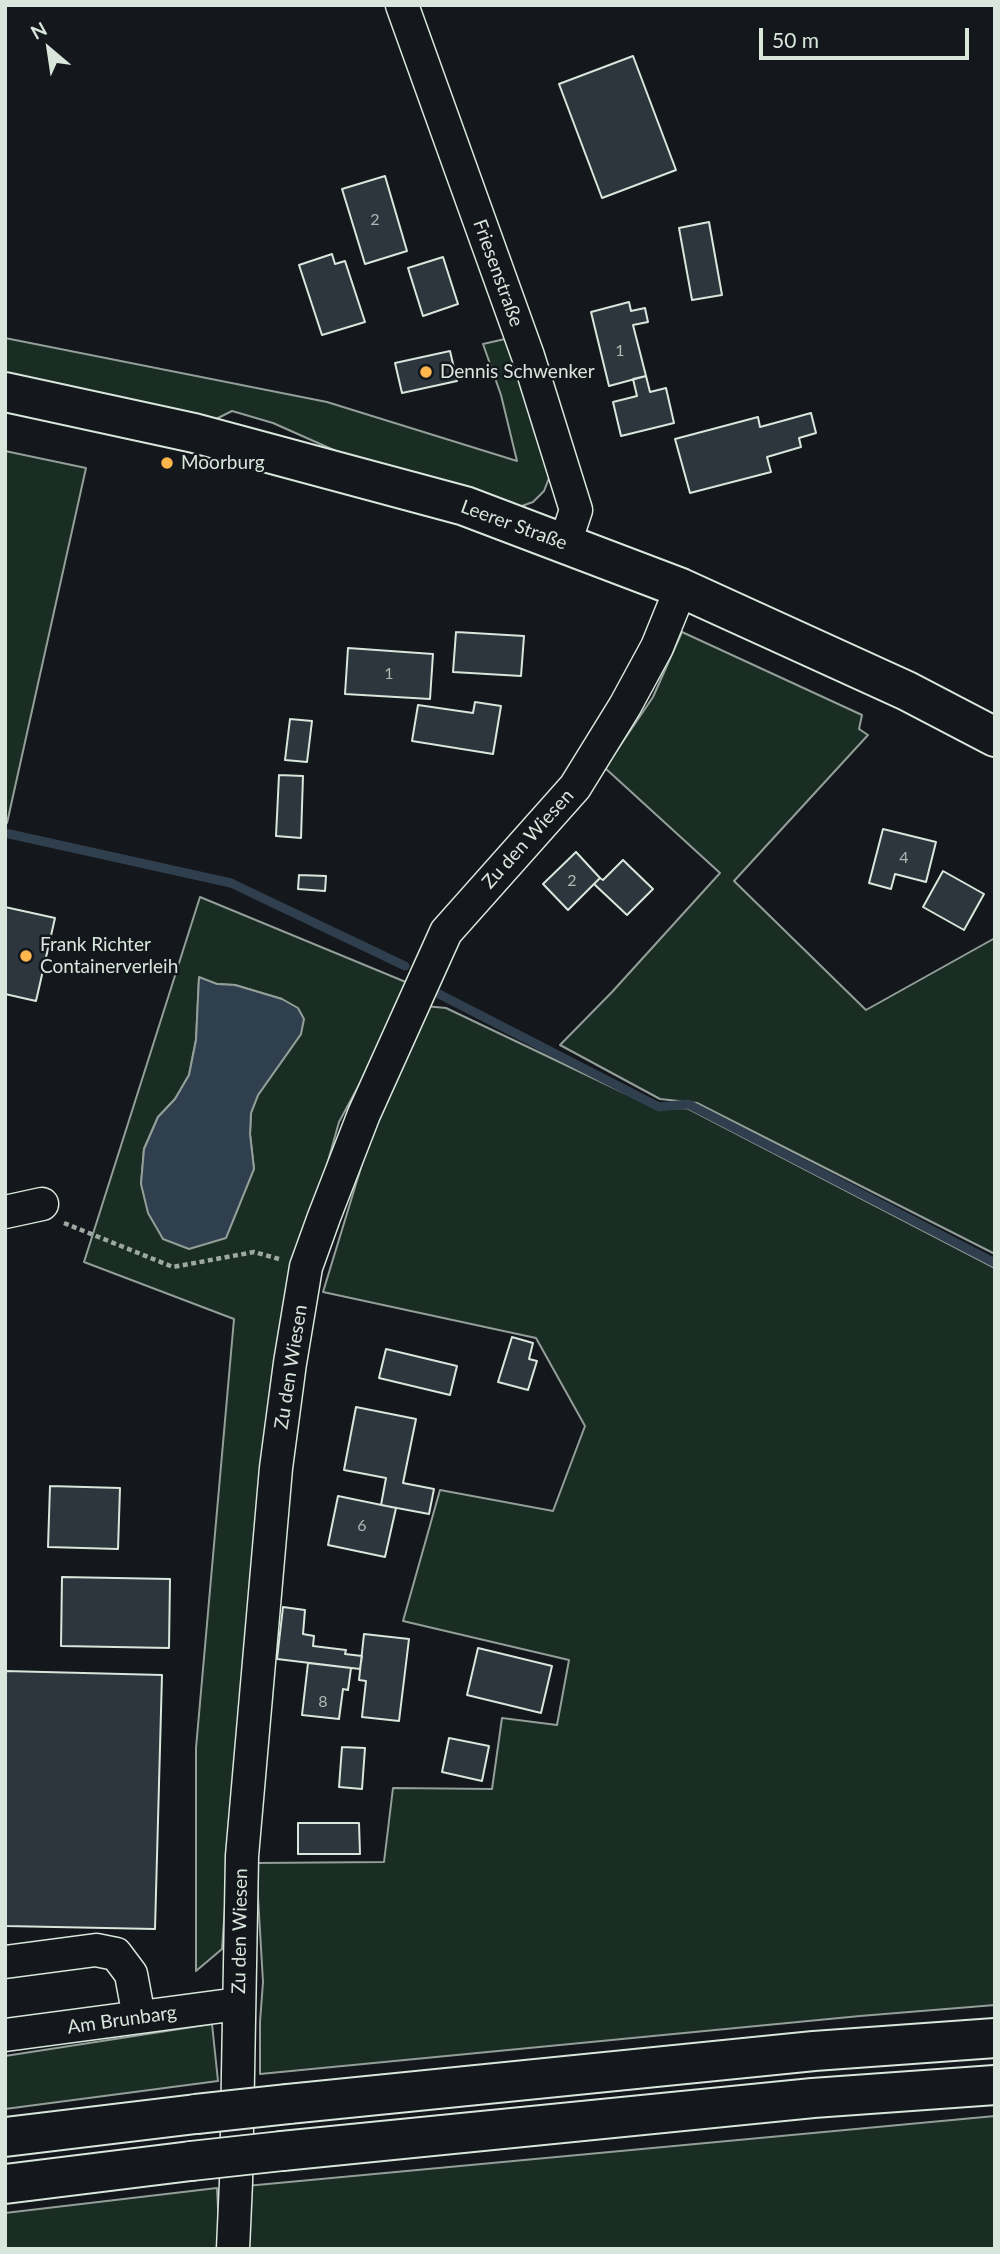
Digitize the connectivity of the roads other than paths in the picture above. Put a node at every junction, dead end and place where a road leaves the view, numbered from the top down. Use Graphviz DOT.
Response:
graph roads {
  1 [pos="402,5"];
  2 [pos="5,392"];
  3 [pos="565,543"];
  4 [pos="681,588"];
  5 [pos="995,737"];
  6 [pos="42,1204"];
  7 [pos="5,1212"];
  8 [pos="5,1962"];
  9 [pos="238,2004"];
  10 [pos="139,2017"];
  11 [pos="5,2035"];
  12 [pos="995,2038"];
  13 [pos="995,2085"];
  14 [pos="5,2137"];
  15 [pos="5,2184"];
  16 [pos="233,2249"];
  1 -- 3 [label="street, Friesenstraße"];
  2 -- 3 [label="main road, Leerer Straße"];
  3 -- 4 [label="main road, Leerer Straße"];
  4 -- 5 [label="main road, Leerer Straße"];
  4 -- 9 [label="street, Zu den Wiesen"];
  6 -- 7 [label="street"];
  8 -- 10 [label="street"];
  9 -- 10 [label="street, Am Brunbarg"];
  9 -- 16 [label="street, Zu den Wiesen"];
  10 -- 11 [label="street, Am Brunbarg"];
  12 -- 14 [label="main road, bridge"];
  13 -- 15 [label="main road, bridge"];
}
